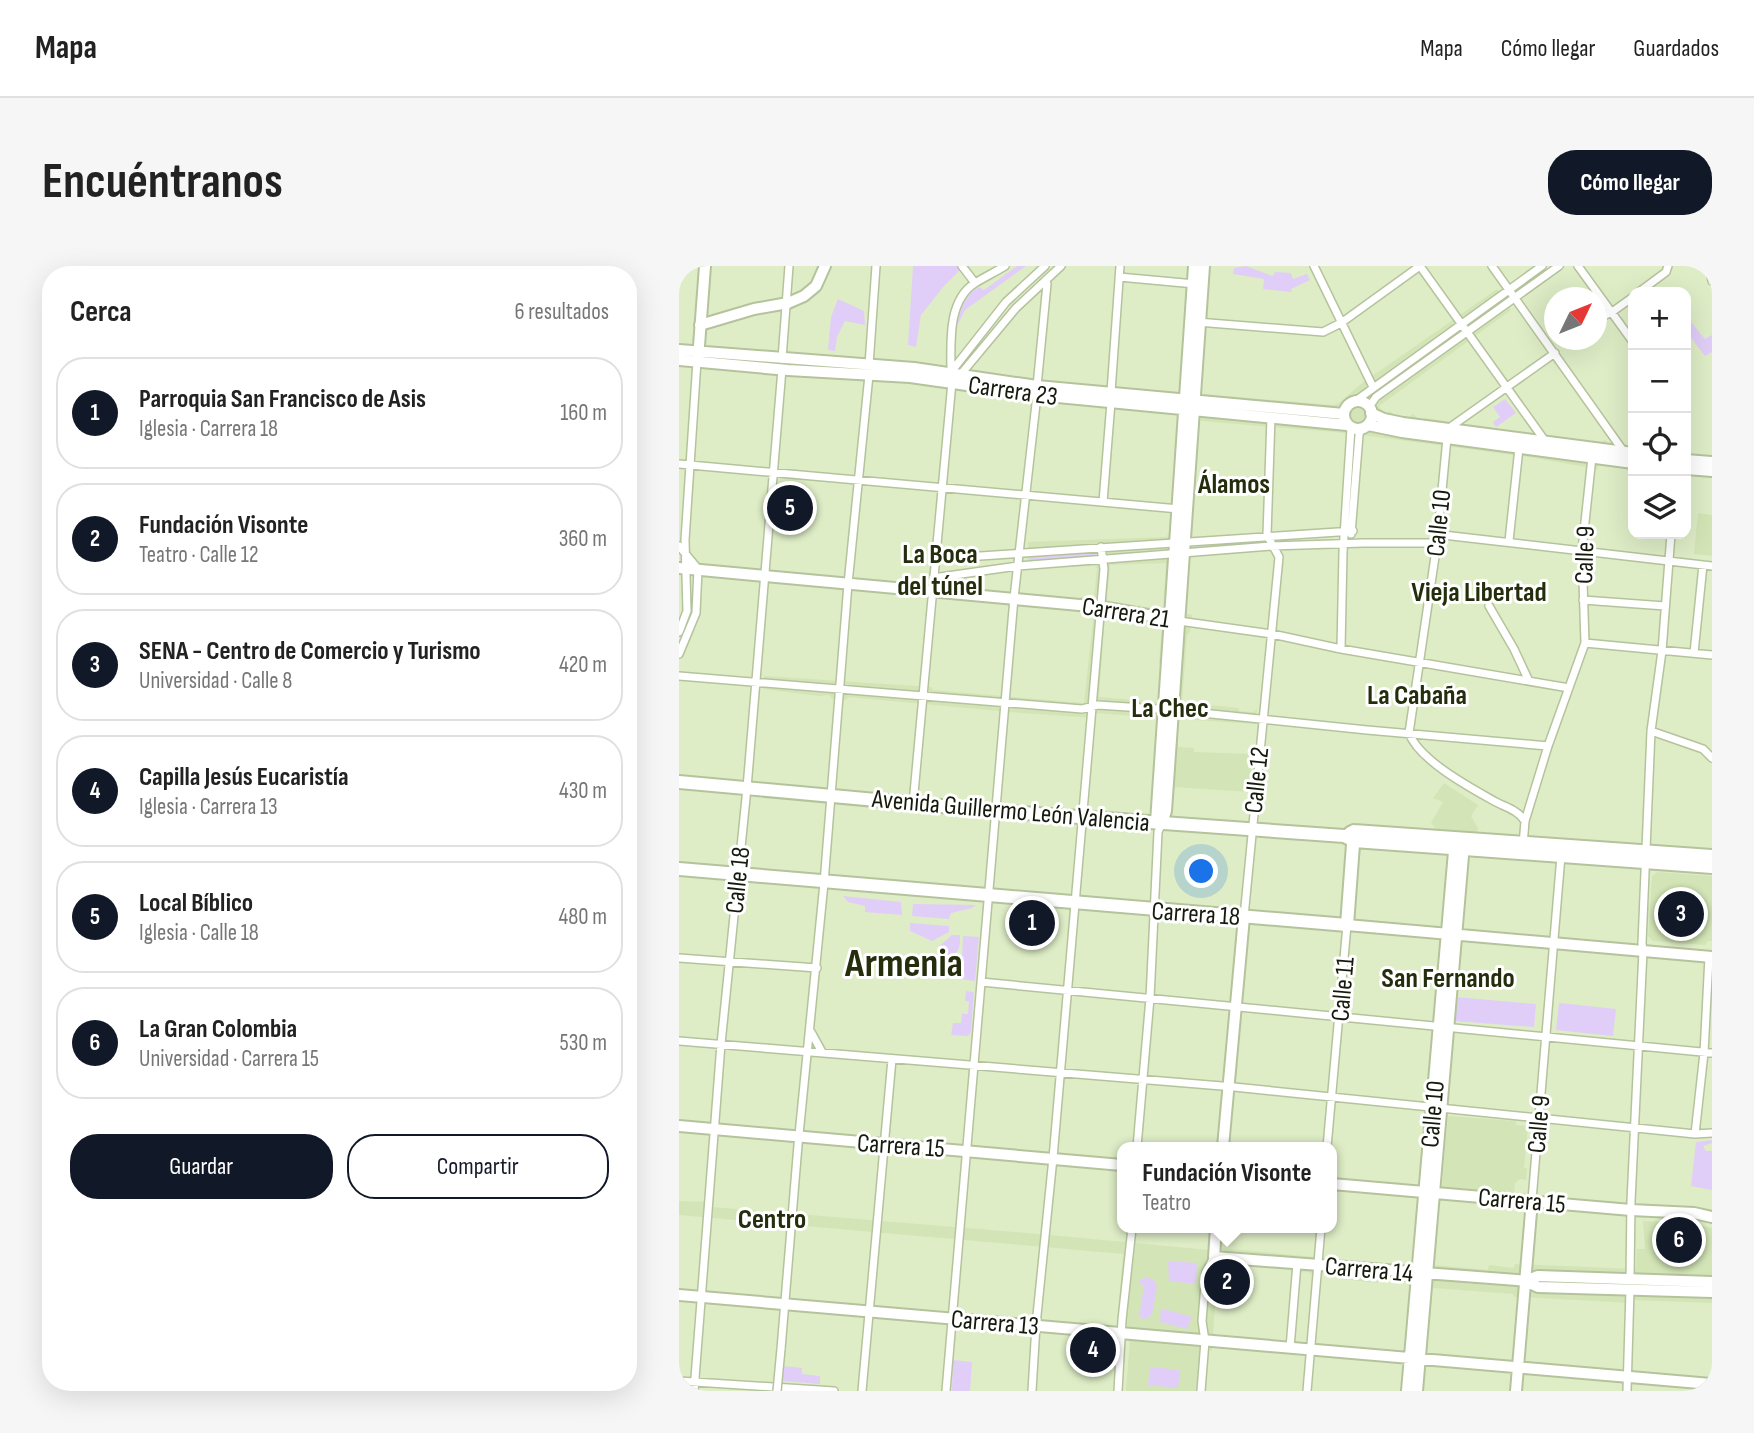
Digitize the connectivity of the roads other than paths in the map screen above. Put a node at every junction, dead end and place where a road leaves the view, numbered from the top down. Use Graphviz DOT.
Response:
graph roads {
  1 [pos="705,266"];
  2 [pos="789,266"];
  3 [pos="825,266"];
  4 [pos="876,266"];
  5 [pos="962,266"];
  6 [pos="1005,266"];
  7 [pos="1045,266"];
  8 [pos="1061,266"];
  9 [pos="1120,266"];
  10 [pos="1194,266"];
  11 [pos="1204,266"];
  12 [pos="1314,266"];
  13 [pos="1420,266"];
  14 [pos="1492,266"];
  15 [pos="1542,266"];
  16 [pos="1559,266"];
  17 [pos="1578,266"];
  18 [pos="1668,266"];
  19 [pos="1709,266"];
  20 [pos="1119,277"];
  21 [pos="1046,280"];
  22 [pos="1712,281"];
  23 [pos="975,283"];
  24 [pos="1198,285"];
  25 [pos="1646,287"];
  26 [pos="1509,289"];
  27 [pos="1515,297"];
  28 [pos="1628,301"];
  29 [pos="788,303"];
  30 [pos="1612,312"];
  31 [pos="1607,314"];
  32 [pos="1195,321"];
  33 [pos="1341,323"];
  34 [pos="1460,323"];
  35 [pos="700,325"];
  36 [pos="1466,331"];
  37 [pos="1628,335"];
  38 [pos="679,350"];
  39 [pos="1555,353"];
  40 [pos="698,357"];
  41 [pos="679,360"];
  42 [pos="782,364"];
  43 [pos="869,370"];
  44 [pos="955,376"];
  45 [pos="1373,387"];
  46 [pos="1508,387"];
  47 [pos="1037,391"];
  48 [pos="1111,397"];
  49 [pos="1354,402"];
  50 [pos="1189,405"];
  51 [pos="1370,410"];
  52 [pos="1271,417"];
  53 [pos="1354,424"];
  54 [pos="1448,433"];
  55 [pos="1545,441"];
  56 [pos="1520,448"];
  57 [pos="1628,452"];
  58 [pos="1628,453"];
  59 [pos="1592,457"];
  60 [pos="1691,460"];
  61 [pos="1628,462"];
  62 [pos="1712,462"];
  63 [pos="679,464"];
  64 [pos="690,465"];
  65 [pos="1691,469"];
  66 [pos="1712,471"];
  67 [pos="772,472"];
  68 [pos="858,480"];
  69 [pos="942,488"];
  70 [pos="1025,495"];
  71 [pos="1103,502"];
  72 [pos="1182,509"];
  73 [pos="1349,530"];
  74 [pos="1266,535"];
  75 [pos="1671,539"];
  76 [pos="1437,540"];
  77 [pos="1180,541"];
  78 [pos="1509,541"];
  79 [pos="1345,544"];
  80 [pos="679,546"];
  81 [pos="1271,546"];
  82 [pos="1101,547"];
  83 [pos="1582,550"];
  84 [pos="1019,552"];
  85 [pos="686,554"];
  86 [pos="1179,555"];
  87 [pos="935,559"];
  88 [pos="1104,559"];
  89 [pos="1669,560"];
  90 [pos="1703,565"];
  91 [pos="686,566"];
  92 [pos="1018,566"];
  93 [pos="1712,566"];
  94 [pos="765,576"];
  95 [pos="848,584"];
  96 [pos="932,584"];
  97 [pos="1014,598"];
  98 [pos="1583,600"];
  99 [pos="1489,606"];
  100 [pos="1665,606"];
  101 [pos="1101,607"];
  102 [pos="1174,620"];
  103 [pos="679,632"];
  104 [pos="1272,634"];
  105 [pos="1585,643"];
  106 [pos="1341,649"];
  107 [pos="1662,651"];
  108 [pos="679,653"];
  109 [pos="1694,653"];
  110 [pos="1712,655"];
  111 [pos="1420,662"];
  112 [pos="679,676"];
  113 [pos="1528,679"];
  114 [pos="756,681"];
  115 [pos="1569,688"];
  116 [pos="840,689"];
  117 [pos="923,696"];
  118 [pos="1005,702"];
  119 [pos="1092,707"];
  120 [pos="1169,709"];
  121 [pos="1262,720"];
  122 [pos="1651,731"];
  123 [pos="1409,733"];
  124 [pos="1548,746"];
  125 [pos="1712,758"];
  126 [pos="679,782"];
  127 [pos="747,788"];
  128 [pos="831,795"];
  129 [pos="913,803"];
  130 [pos="996,811"];
  131 [pos="1082,818"];
  132 [pos="1525,821"];
  133 [pos="1159,822"];
  134 [pos="1251,831"];
  135 [pos="1351,836"];
  136 [pos="1459,843"];
  137 [pos="1522,848"];
  138 [pos="1561,856"];
  139 [pos="1712,856"];
  140 [pos="1644,857"];
  141 [pos="1712,867"];
  142 [pos="679,869"];
  143 [pos="738,875"];
  144 [pos="824,883"];
  145 [pos="989,895"];
  146 [pos="1075,902"];
  147 [pos="1156,910"];
  148 [pos="1244,916"];
  149 [pos="1347,925"];
  150 [pos="1451,936"];
  151 [pos="1554,944"];
  152 [pos="1643,951"];
  153 [pos="1710,957"];
  154 [pos="679,958"];
  155 [pos="729,962"];
  156 [pos="817,968"];
  157 [pos="981,982"];
  158 [pos="1068,990"];
  159 [pos="1150,998"];
  160 [pos="1235,1006"];
  161 [pos="1340,1017"];
  162 [pos="810,1027"];
  163 [pos="1444,1027"];
  164 [pos="1546,1037"];
  165 [pos="679,1041"];
  166 [pos="720,1044"];
  167 [pos="1640,1045"];
  168 [pos="975,1050"];
  169 [pos="807,1051"];
  170 [pos="822,1052"];
  171 [pos="1708,1053"];
  172 [pos="892,1059"];
  173 [pos="965,1066"];
  174 [pos="974,1067"];
  175 [pos="1059,1074"];
  176 [pos="1143,1080"];
  177 [pos="1229,1087"];
  178 [pos="1332,1097"];
  179 [pos="1437,1108"];
  180 [pos="1539,1118"];
  181 [pos="679,1126"];
  182 [pos="1636,1128"];
  183 [pos="715,1129"];
  184 [pos="1712,1132"];
  185 [pos="1695,1134"];
  186 [pos="799,1137"];
  187 [pos="1137,1142"];
  188 [pos="1224,1142"];
  189 [pos="1328,1142"];
  190 [pos="883,1145"];
  191 [pos="966,1150"];
  192 [pos="1053,1158"];
  193 [pos="1117,1164"];
  194 [pos="1337,1184"];
  195 [pos="1430,1193"];
  196 [pos="1532,1200"];
  197 [pos="1631,1210"];
  198 [pos="1712,1217"];
  199 [pos="1131,1233"];
  200 [pos="1216,1233"];
  201 [pos="1321,1233"];
  202 [pos="1214,1257"];
  203 [pos="1297,1263"];
  204 [pos="1319,1265"];
  205 [pos="1422,1274"];
  206 [pos="1525,1281"];
  207 [pos="1712,1282"];
  208 [pos="1630,1285"];
  209 [pos="1712,1292"];
  210 [pos="679,1295"];
  211 [pos="700,1297"];
  212 [pos="784,1304"];
  213 [pos="869,1312"];
  214 [pos="951,1319"];
  215 [pos="1036,1325"];
  216 [pos="1121,1333"];
  217 [pos="1205,1341"];
  218 [pos="1290,1348"];
  219 [pos="1310,1350"];
  220 [pos="1414,1359"];
  221 [pos="1518,1367"];
  222 [pos="1628,1377"];
  223 [pos="679,1381"];
  224 [pos="694,1382"];
  225 [pos="1711,1385"];
  226 [pos="744,1388"];
  227 [pos="694,1391"];
  228 [pos="778,1391"];
  229 [pos="834,1391"];
  230 [pos="862,1391"];
  231 [pos="946,1391"];
  232 [pos="1033,1391"];
  233 [pos="1118,1391"];
  234 [pos="1201,1391"];
  235 [pos="1307,1391"];
  236 [pos="1407,1391"];
  237 [pos="1417,1391"];
  238 [pos="1516,1391"];
  239 [pos="1627,1391"];
  1 -- 35 [label="street"];
  2 -- 29 [label="street, Calle 18"];
  3 -- 29 [label="street"];
  4 -- 43 [label="street"];
  5 -- 23 [label="street"];
  6 -- 23 [label="street"];
  7 -- 44 [label="street"];
  8 -- 21 [label="street"];
  9 -- 20 [label="street"];
  10 -- 24 [label="street"];
  11 -- 24 [label="street"];
  12 -- 33 [label="street"];
  13 -- 33 [label="street"];
  13 -- 34 [label="street"];
  14 -- 26 [label="street"];
  15 -- 26 [label="street"];
  16 -- 27 [label="street"];
  17 -- 30 [label="street"];
  18 -- 25 [label="street"];
  19 -- 22 [label="street"];
  20 -- 24 [label="street"];
  20 -- 48 [label="street"];
  21 -- 44 [label="street"];
  21 -- 47 [label="street"];
  23 -- 44 [label="street"];
  24 -- 32 [label="street"];
  26 -- 27 [label="street"];
  26 -- 34 [label="street"];
  27 -- 36 [label="street"];
  27 -- 39 [label="street"];
  28 -- 30 [label="street"];
  29 -- 35 [label="street"];
  29 -- 42 [label="street, Calle 18"];
  30 -- 31 [label="street"];
  30 -- 37 [label="street"];
  32 -- 33 [label="street"];
  32 -- 50 [label="street"];
  33 -- 45 [label="street"];
  34 -- 36 [label="street"];
  34 -- 45 [label="street"];
  35 -- 40 [label="street"];
  36 -- 46 [label="street"];
  36 -- 51 [label="street"];
  38 -- 40 [label="street, Carrera 23"];
  39 -- 46 [label="street"];
  39 -- 57 [label="street"];
  40 -- 41 [label="street, Carrera 23"];
  40 -- 42 [label="street, Carrera 23"];
  40 -- 64 [label="street"];
  42 -- 43 [label="street, Carrera 23"];
  42 -- 67 [label="street, Calle 18"];
  43 -- 44 [label="street, Carrera 23"];
  43 -- 68 [label="street"];
  44 -- 47 [label="street, Carrera 23"];
  44 -- 69 [label="street"];
  45 -- 49 [label="street"];
  46 -- 54 [label="street"];
  46 -- 55 [label="street"];
  47 -- 48 [label="street, Carrera 23"];
  47 -- 70 [label="street"];
  48 -- 50 [label="street, Carrera 23"];
  48 -- 71 [label="street"];
  49 -- 51 [label="street, Carrera 23"];
  49 -- 53 [label="street"];
  50 -- 52 [label="street, Carrera 23"];
  50 -- 53 [label="street, Carrera 23"];
  50 -- 72 [label="street"];
  51 -- 53 [label="street"];
  51 -- 54 [label="street, Carrera 23"];
  52 -- 53 [label="street, Carrera 23"];
  52 -- 74 [label="street, Calle 12"];
  53 -- 54 [label="street, Carrera 23"];
  53 -- 73 [label="street"];
  54 -- 55 [label="street, Carrera 23"];
  54 -- 56 [label="street, Carrera 23"];
  54 -- 76 [label="street, Calle 10"];
  55 -- 58 [label="street, Carrera 23"];
  56 -- 59 [label="street, Carrera 23"];
  56 -- 78 [label="street"];
  59 -- 61 [label="street, Carrera 23"];
  59 -- 83 [label="street, Calle 9"];
  60 -- 62 [label="street"];
  63 -- 64 [label="street"];
  64 -- 67 [label="street"];
  64 -- 85 [label="street"];
  65 -- 66 [label="street"];
  67 -- 68 [label="street"];
  67 -- 94 [label="street, Calle 18"];
  68 -- 69 [label="street"];
  68 -- 95 [label="street"];
  69 -- 70 [label="street"];
  69 -- 87 [label="street"];
  70 -- 71 [label="street"];
  70 -- 84 [label="street"];
  71 -- 72 [label="street"];
  72 -- 77 [label="street"];
  73 -- 74 [label="street"];
  73 -- 79 [label="street"];
  74 -- 77 [label="street"];
  74 -- 81 [label="street, Calle 12"];
  75 -- 89 [label="street"];
  76 -- 78 [label="street"];
  76 -- 79 [label="street"];
  76 -- 111 [label="street, Calle 10"];
  77 -- 82 [label="street"];
  77 -- 86 [label="street"];
  78 -- 83 [label="street"];
  79 -- 81 [label="street"];
  79 -- 106 [label="street"];
  80 -- 85 [label="street"];
  81 -- 86 [label="street"];
  81 -- 104 [label="street, Calle 12"];
  82 -- 84 [label="street"];
  82 -- 88 [label="street"];
  83 -- 89 [label="street"];
  83 -- 98 [label="street, Calle 9"];
  84 -- 87 [label="street"];
  84 -- 92 [label="street"];
  85 -- 91 [label="street"];
  86 -- 88 [label="street"];
  86 -- 102 [label="street"];
  87 -- 96 [label="street"];
  88 -- 92 [label="street"];
  88 -- 101 [label="street"];
  89 -- 90 [label="street"];
  89 -- 100 [label="street"];
  90 -- 93 [label="street"];
  90 -- 109 [label="street"];
  91 -- 94 [label="street, Carrera 21"];
  91 -- 103 [label="street"];
  91 -- 108 [label="street"];
  92 -- 96 [label="street"];
  92 -- 97 [label="street"];
  94 -- 95 [label="street, Carrera 21"];
  94 -- 114 [label="street, Calle 18"];
  95 -- 96 [label="street, Carrera 21"];
  95 -- 116 [label="street"];
  96 -- 97 [label="street, Carrera 21"];
  96 -- 117 [label="street"];
  97 -- 101 [label="street, Carrera 21"];
  97 -- 118 [label="street"];
  98 -- 100 [label="street"];
  98 -- 105 [label="street, Calle 9"];
  99 -- 113 [label="street"];
  100 -- 107 [label="street"];
  101 -- 102 [label="street, Carrera 21"];
  101 -- 119 [label="street"];
  102 -- 104 [label="street, Carrera 21"];
  102 -- 120 [label="street"];
  104 -- 106 [label="street, Carrera 21"];
  104 -- 121 [label="street, Calle 12"];
  105 -- 107 [label="street"];
  105 -- 115 [label="street, Calle 9"];
  106 -- 111 [label="street, Carrera 21"];
  107 -- 109 [label="street"];
  107 -- 122 [label="street"];
  109 -- 110 [label="street"];
  111 -- 113 [label="street, Carrera 21"];
  111 -- 123 [label="street, Calle 10"];
  112 -- 114 [label="street"];
  113 -- 115 [label="street, Carrera 21"];
  114 -- 116 [label="street"];
  114 -- 127 [label="street, Calle 18"];
  115 -- 124 [label="street, Calle 9"];
  116 -- 117 [label="street"];
  116 -- 128 [label="street"];
  117 -- 118 [label="street"];
  117 -- 129 [label="street"];
  118 -- 119 [label="street"];
  118 -- 130 [label="street"];
  119 -- 120 [label="street"];
  119 -- 131 [label="street"];
  120 -- 121 [label="street"];
  120 -- 133 [label="street"];
  121 -- 123 [label="street"];
  121 -- 134 [label="street, Calle 12"];
  122 -- 125 [label="street"];
  122 -- 140 [label="street"];
  123 -- 124 [label="street"];
  123 -- 132 [label="street"];
  124 -- 132 [label="street, Calle 9"];
  126 -- 127 [label="main road, Avenida Guillermo León Valencia"];
  127 -- 128 [label="main road, Avenida Guillermo León Valencia"];
  127 -- 143 [label="street, Calle 18"];
  128 -- 129 [label="main road, Avenida Guillermo León Valencia"];
  128 -- 144 [label="street"];
  129 -- 130 [label="main road, Avenida Guillermo León Valencia"];
  130 -- 131 [label="main road, Avenida Guillermo León Valencia"];
  130 -- 145 [label="street"];
  131 -- 133 [label="main road, Avenida Guillermo León Valencia"];
  131 -- 146 [label="street"];
  132 -- 137 [label="street, Calle 9"];
  133 -- 134 [label="main road, Avenida Guillermo León Valencia"];
  133 -- 147 [label="street"];
  134 -- 135 [label="main road, Avenida Guillermo León Valencia"];
  134 -- 148 [label="street, Calle 12"];
  135 -- 136 [label="main road, Avenida Guillermo León Valencia"];
  135 -- 149 [label="main road, Calle 11"];
  136 -- 137 [label="main road, Avenida Guillermo León Valencia"];
  136 -- 150 [label="street, Calle 10"];
  137 -- 138 [label="main road, Avenida Guillermo León Valencia"];
  137 -- 140 [label="main road, Avenida Guillermo León Valencia"];
  138 -- 140 [label="main road, Avenida Guillermo León Valencia"];
  138 -- 151 [label="street, Calle 9"];
  139 -- 140 [label="main road, Avenida Guillermo León Valencia"];
  140 -- 141 [label="main road, Avenida Guillermo León Valencia"];
  140 -- 152 [label="street"];
  142 -- 143 [label="main road, Carrera 18"];
  143 -- 144 [label="main road, Carrera 18"];
  143 -- 155 [label="street, Calle 18"];
  144 -- 145 [label="main road, Carrera 18"];
  144 -- 156 [label="street"];
  145 -- 146 [label="main road, Carrera 18"];
  145 -- 157 [label="street"];
  146 -- 147 [label="main road, Carrera 18"];
  146 -- 158 [label="street"];
  147 -- 148 [label="main road, Carrera 18"];
  147 -- 159 [label="street"];
  148 -- 149 [label="main road, Carrera 18"];
  148 -- 160 [label="street, Calle 12"];
  149 -- 150 [label="street, Carrera 18"];
  149 -- 161 [label="street, Calle 11"];
  150 -- 151 [label="street, Carrera 18"];
  150 -- 163 [label="street, Calle 10"];
  151 -- 152 [label="street, Carrera 18"];
  151 -- 164 [label="street, Calle 9"];
  152 -- 153 [label="street, Carrera 18"];
  152 -- 167 [label="street"];
  153 -- 171 [label="street"];
  154 -- 155 [label="street"];
  155 -- 156 [label="street"];
  155 -- 166 [label="street, Calle 18"];
  156 -- 162 [label="street"];
  157 -- 158 [label="street"];
  157 -- 168 [label="street"];
  158 -- 159 [label="street"];
  158 -- 175 [label="street"];
  159 -- 160 [label="street"];
  159 -- 176 [label="street"];
  160 -- 161 [label="street"];
  160 -- 177 [label="street, Calle 12"];
  161 -- 163 [label="street"];
  161 -- 178 [label="street, Calle 11"];
  162 -- 169 [label="street"];
  162 -- 170 [label="street"];
  163 -- 164 [label="street"];
  163 -- 179 [label="street, Calle 10"];
  164 -- 167 [label="street"];
  164 -- 180 [label="street, Calle 9"];
  165 -- 166 [label="street"];
  166 -- 169 [label="street"];
  166 -- 183 [label="street, Calle 18"];
  167 -- 171 [label="street"];
  167 -- 182 [label="street"];
  168 -- 173 [label="street"];
  168 -- 174 [label="street"];
  169 -- 170 [label="street"];
  169 -- 186 [label="street"];
  170 -- 172 [label="street"];
  171 -- 185 [label="street"];
  172 -- 173 [label="street"];
  172 -- 190 [label="street"];
  173 -- 174 [label="street"];
  174 -- 175 [label="street"];
  174 -- 191 [label="street"];
  175 -- 176 [label="street"];
  175 -- 192 [label="street"];
  176 -- 177 [label="street"];
  176 -- 187 [label="street"];
  177 -- 178 [label="street"];
  177 -- 188 [label="street, Calle 12"];
  178 -- 179 [label="street"];
  178 -- 189 [label="street, Calle 11"];
  179 -- 180 [label="street"];
  179 -- 195 [label="street, Calle 10"];
  180 -- 182 [label="street"];
  180 -- 196 [label="street, Calle 9"];
  181 -- 183 [label="street, Carrera 15"];
  182 -- 185 [label="street"];
  182 -- 197 [label="street"];
  183 -- 186 [label="street, Carrera 15"];
  183 -- 211 [label="street, Calle 18"];
  184 -- 185 [label="street"];
  186 -- 190 [label="street, Carrera 15"];
  186 -- 212 [label="street"];
  190 -- 191 [label="street, Carrera 15"];
  190 -- 213 [label="street"];
  191 -- 192 [label="street, Carrera 15"];
  191 -- 214 [label="street"];
  192 -- 193 [label="street, Carrera 15"];
  192 -- 215 [label="street"];
  194 -- 195 [label="street, Carrera 15"];
  195 -- 196 [label="street, Carrera 15"];
  195 -- 205 [label="street, Calle 10"];
  196 -- 197 [label="street, Carrera 15"];
  196 -- 206 [label="street, Calle 9"];
  197 -- 198 [label="street, Carrera 15"];
  197 -- 208 [label="street"];
  199 -- 216 [label="street"];
  200 -- 202 [label="street"];
  201 -- 204 [label="street"];
  202 -- 203 [label="street, Carrera 14"];
  202 -- 217 [label="street"];
  203 -- 204 [label="street, Carrera 14"];
  203 -- 218 [label="street"];
  204 -- 205 [label="street, Carrera 14"];
  204 -- 219 [label="street"];
  205 -- 206 [label="street, Carrera 14"];
  205 -- 220 [label="street, Calle 10"];
  206 -- 208 [label="street, Carrera 14"];
  206 -- 221 [label="street, Calle 9"];
  207 -- 208 [label="street, Carrera 14"];
  208 -- 209 [label="street, Carrera 14"];
  208 -- 222 [label="street"];
  210 -- 211 [label="street, Carrera 13"];
  211 -- 212 [label="street, Carrera 13"];
  211 -- 224 [label="street, Calle 18"];
  212 -- 213 [label="street, Carrera 13"];
  212 -- 228 [label="street, bridge"];
  213 -- 214 [label="street, Carrera 13"];
  213 -- 230 [label="street"];
  214 -- 215 [label="street, Carrera 13"];
  214 -- 231 [label="street"];
  215 -- 216 [label="street, Carrera 13"];
  215 -- 232 [label="street"];
  216 -- 217 [label="street, Carrera 13"];
  216 -- 233 [label="street"];
  217 -- 218 [label="street, Carrera 13"];
  217 -- 234 [label="street"];
  218 -- 219 [label="street, Carrera 13"];
  219 -- 220 [label="street, Carrera 13"];
  219 -- 235 [label="street"];
  220 -- 221 [label="street"];
  220 -- 236 [label="street, Calle 10"];
  220 -- 237 [label="street, Calle 10"];
  221 -- 222 [label="street"];
  221 -- 238 [label="street, Calle 9"];
  222 -- 225 [label="street"];
  222 -- 239 [label="street"];
  223 -- 224 [label="street"];
  224 -- 226 [label="street"];
  224 -- 227 [label="street, Calle 18"];
  226 -- 229 [label="street"];
}
